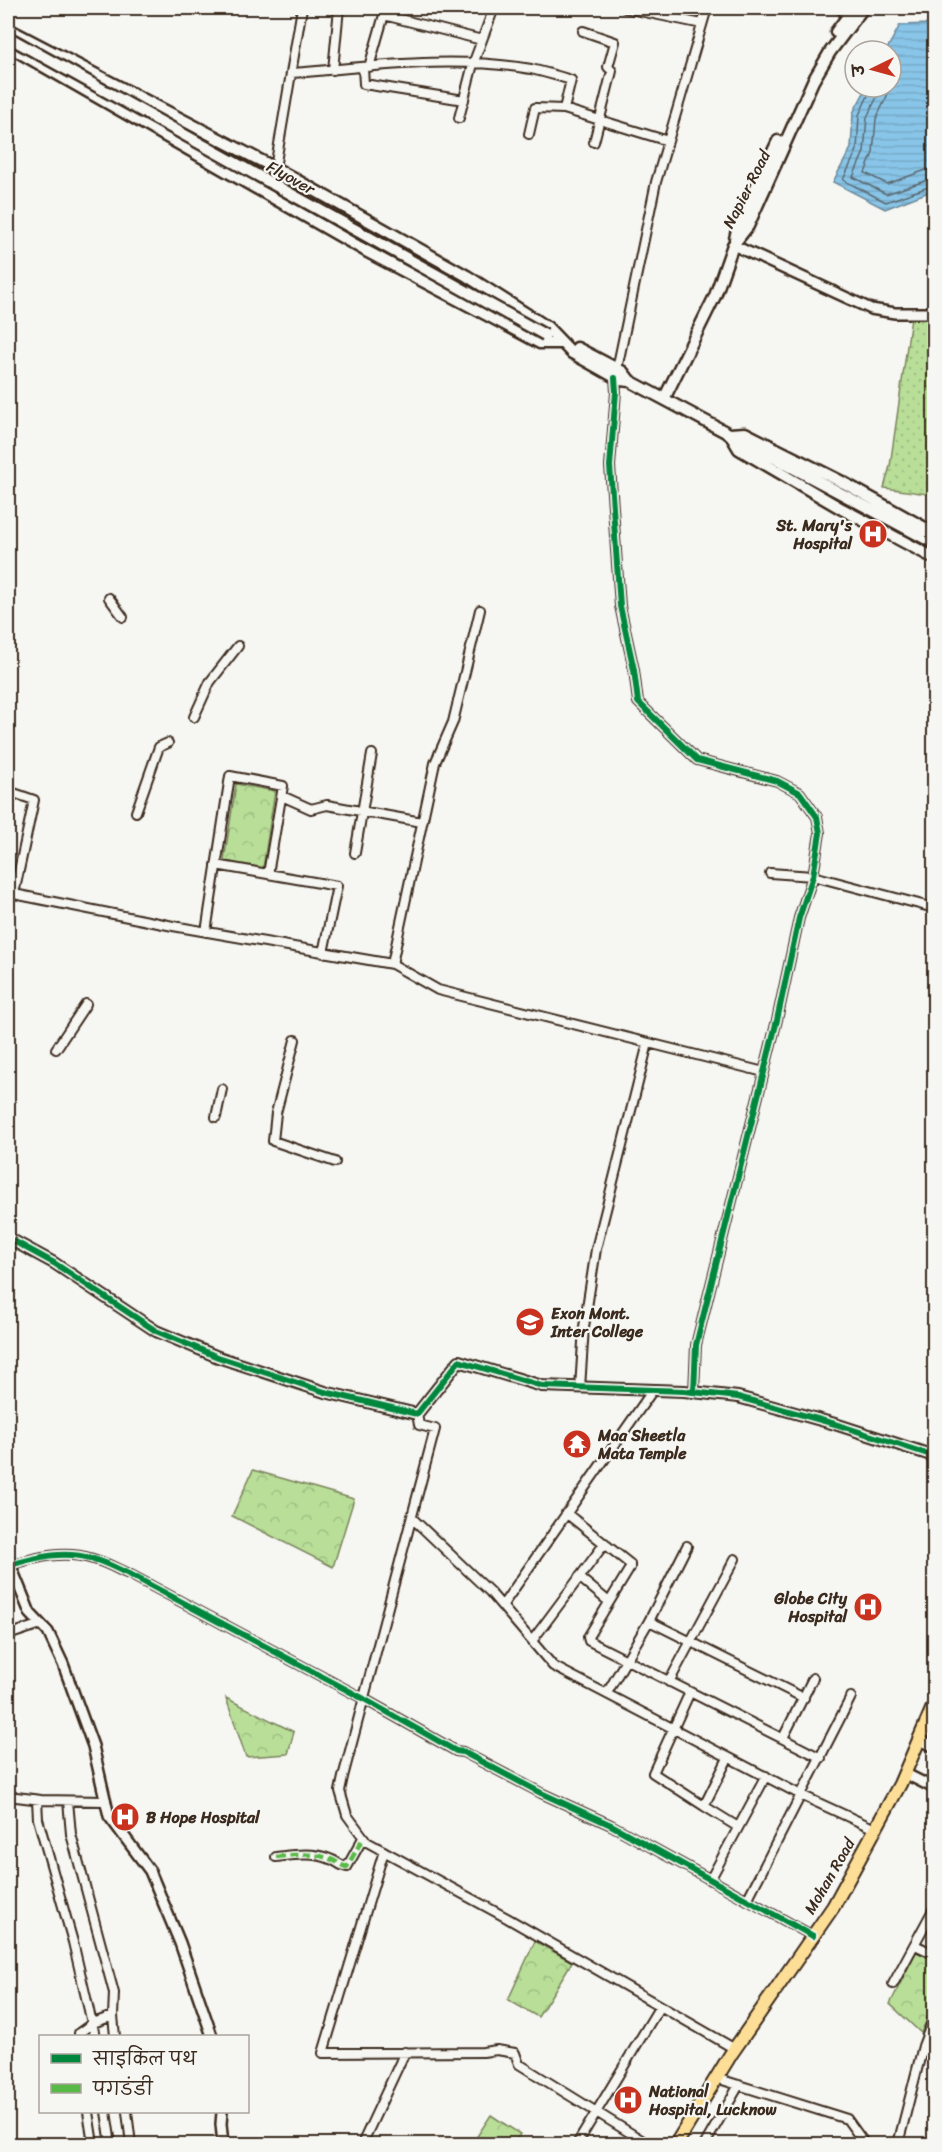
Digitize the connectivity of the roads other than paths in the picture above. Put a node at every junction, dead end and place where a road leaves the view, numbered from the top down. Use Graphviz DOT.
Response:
graph roads {
  1 [pos="302,8"];
  2 [pos="339,8"];
  3 [pos="494,8"];
  4 [pos="627,8"];
  5 [pos="676,8"];
  6 [pos="706,8"];
  7 [pos="863,8"];
  8 [pos="385,11"];
  9 [pos="849,12"];
  10 [pos="673,18"];
  11 [pos="702,24"];
  12 [pos="8,29"];
  13 [pos="583,31"];
  14 [pos="8,37"];
  15 [pos="482,40"];
  16 [pos="8,46"];
  17 [pos="473,64"];
  18 [pos="366,67"];
  19 [pos="333,70"];
  20 [pos="291,73"];
  21 [pos="464,100"];
  22 [pos="564,109"];
  23 [pos="459,118"];
  24 [pos="599,120"];
  25 [pos="529,134"];
  26 [pos="668,141"];
  27 [pos="594,142"];
  28 [pos="275,168"];
  29 [pos="260,190"];
  30 [pos="733,245"];
  31 [pos="934,313"];
  32 [pos="564,345"];
  33 [pos="616,373"];
  34 [pos="666,395"];
  35 [pos="730,434"];
  36 [pos="934,533"];
  37 [pos="934,543"];
  38 [pos="934,558"];
  39 [pos="109,598"];
  40 [pos="480,610"];
  41 [pos="123,617"];
  42 [pos="238,646"];
  43 [pos="194,717"];
  44 [pos="168,743"];
  45 [pos="372,754"];
  46 [pos="8,791"];
  47 [pos="282,796"];
  48 [pos="363,811"];
  49 [pos="136,812"];
  50 [pos="422,822"];
  51 [pos="355,853"];
  52 [pos="216,865"];
  53 [pos="770,873"];
  54 [pos="268,874"];
  55 [pos="813,876"];
  56 [pos="11,894"];
  57 [pos="934,908"];
  58 [pos="206,932"];
  59 [pos="324,952"];
  60 [pos="392,964"];
  61 [pos="86,1004"];
  62 [pos="295,1040"];
  63 [pos="648,1043"];
  64 [pos="56,1049"];
  65 [pos="764,1072"];
  66 [pos="222,1089"];
  67 [pos="216,1117"];
  68 [pos="335,1162"];
  69 [pos="8,1238"];
  70 [pos="580,1388"];
  71 [pos="653,1390"];
  72 [pos="693,1392"];
  73 [pos="417,1414"];
  74 [pos="934,1456"];
  75 [pos="567,1514"];
  76 [pos="412,1518"];
  77 [pos="604,1543"];
  78 [pos="687,1546"];
  79 [pos="735,1559"];
  80 [pos="9,1562"];
  81 [pos="579,1577"];
  82 [pos="609,1602"];
  83 [pos="502,1606"];
  84 [pos="649,1620"];
  85 [pos="41,1624"];
  86 [pos="8,1635"];
  87 [pos="532,1641"];
  88 [pos="691,1641"];
  89 [pos="626,1659"];
  90 [pos="813,1678"];
  91 [pos="669,1682"];
  92 [pos="690,1692"];
  93 [pos="607,1693"];
  94 [pos="851,1697"];
  95 [pos="804,1698"];
  96 [pos="364,1699"];
  97 [pos="934,1705"];
  98 [pos="674,1727"];
  99 [pos="783,1738"];
  100 [pos="919,1739"];
  101 [pos="934,1747"];
  102 [pos="728,1758"];
  103 [pos="821,1758"];
  104 [pos="904,1773"];
  105 [pos="766,1776"];
  106 [pos="934,1788"];
  107 [pos="801,1795"];
  108 [pos="8,1796"];
  109 [pos="37,1800"];
  110 [pos="68,1801"];
  111 [pos="106,1801"];
  112 [pos="704,1806"];
  113 [pos="738,1827"];
  114 [pos="875,1829"];
  115 [pos="363,1838"];
  116 [pos="384,1851"];
  117 [pos="276,1857"];
  118 [pos="710,1880"];
  119 [pos="747,1900"];
  120 [pos="934,1908"];
  121 [pos="813,1936"];
  122 [pos="915,1945"];
  123 [pos="934,1954"];
  124 [pos="893,1984"];
  125 [pos="660,2006"];
  126 [pos="113,2016"];
  127 [pos="934,2017"];
  128 [pos="93,2023"];
  129 [pos="79,2035"];
  130 [pos="95,2035"];
  131 [pos="115,2035"];
  132 [pos="211,2035"];
  133 [pos="923,2046"];
  134 [pos="735,2049"];
  135 [pos="405,2052"];
  136 [pos="934,2058"];
  137 [pos="716,2078"];
  138 [pos="739,2085"];
  139 [pos="597,2112"];
  140 [pos="88,2113"];
  141 [pos="106,2113"];
  142 [pos="127,2113"];
  143 [pos="222,2113"];
  144 [pos="646,2144"];
  145 [pos="865,2144"];
  146 [pos="93,2145"];
  147 [pos="111,2145"];
  148 [pos="131,2145"];
  149 [pos="223,2145"];
  150 [pos="362,2145"];
  151 [pos="577,2145"];
  152 [pos="676,2145"];
  153 [pos="705,2145"];
  154 [pos="898,2145"];
  1 -- 20 [label="street"];
  2 -- 19 [label="street"];
  3 -- 15 [label="street"];
  4 -- 10 [label="street"];
  5 -- 10 [label="street"];
  6 -- 11 [label="street"];
  7 -- 9 [label="main road, Napier Road"];
  8 -- 15 [label="street"];
  8 -- 18 [label="street"];
  9 -- 30 [label="main road, Napier Road"];
  10 -- 11 [label="street"];
  11 -- 26 [label="street"];
  12 -- 28 [label="main road"];
  13 -- 24 [label="street"];
  14 -- 32 [label="main road, Flyover, bridge"];
  15 -- 17 [label="street"];
  16 -- 29 [label="main road"];
  17 -- 18 [label="street"];
  17 -- 21 [label="street"];
  17 -- 22 [label="street"];
  18 -- 19 [label="street"];
  18 -- 21 [label="street"];
  19 -- 20 [label="street"];
  20 -- 28 [label="street"];
  21 -- 23 [label="street"];
  22 -- 24 [label="street"];
  22 -- 25 [label="street"];
  24 -- 26 [label="street"];
  24 -- 27 [label="street"];
  26 -- 33 [label="street"];
  28 -- 29 [label="street"];
  28 -- 32 [label="main road"];
  29 -- 32 [label="main road"];
  30 -- 31 [label="street"];
  30 -- 34 [label="main road, Napier Road"];
  32 -- 33 [label="main road"];
  33 -- 34 [label="main road"];
  33 -- 55 [label="street"];
  34 -- 35 [label="main road"];
  35 -- 36 [label="main road"];
  35 -- 37 [label="main road"];
  35 -- 38 [label="main road"];
  39 -- 41 [label="street"];
  40 -- 50 [label="street"];
  42 -- 43 [label="street"];
  44 -- 49 [label="street"];
  45 -- 48 [label="street"];
  46 -- 56 [label="street"];
  47 -- 48 [label="street"];
  47 -- 52 [label="street"];
  47 -- 54 [label="street"];
  48 -- 50 [label="street"];
  48 -- 51 [label="street"];
  50 -- 60 [label="street"];
  52 -- 54 [label="street"];
  52 -- 58 [label="street"];
  53 -- 55 [label="street"];
  54 -- 59 [label="street"];
  55 -- 57 [label="street"];
  55 -- 65 [label="street"];
  56 -- 58 [label="street"];
  58 -- 59 [label="street"];
  59 -- 60 [label="street"];
  60 -- 63 [label="street"];
  61 -- 64 [label="street"];
  62 -- 68 [label="street"];
  63 -- 65 [label="street"];
  63 -- 70 [label="street"];
  65 -- 72 [label="street"];
  66 -- 67 [label="street"];
  69 -- 73 [label="street"];
  70 -- 71 [label="street"];
  70 -- 73 [label="street"];
  71 -- 72 [label="street"];
  71 -- 75 [label="street"];
  72 -- 74 [label="street"];
  73 -- 76 [label="street"];
  75 -- 77 [label="street"];
  75 -- 83 [label="street"];
  76 -- 83 [label="street"];
  76 -- 96 [label="street"];
  77 -- 81 [label="street"];
  77 -- 82 [label="street"];
  78 -- 84 [label="street"];
  79 -- 88 [label="street"];
  80 -- 85 [label="street"];
  80 -- 96 [label="street"];
  81 -- 82 [label="street"];
  81 -- 87 [label="street"];
  82 -- 89 [label="street"];
  83 -- 87 [label="street"];
  84 -- 88 [label="street"];
  84 -- 89 [label="street"];
  85 -- 86 [label="street"];
  85 -- 111 [label="street"];
  87 -- 93 [label="street"];
  88 -- 91 [label="street"];
  88 -- 95 [label="street"];
  89 -- 91 [label="street"];
  89 -- 93 [label="street"];
  90 -- 95 [label="street"];
  91 -- 92 [label="street"];
  92 -- 98 [label="street"];
  92 -- 99 [label="street"];
  93 -- 98 [label="street"];
  94 -- 103 [label="street"];
  95 -- 99 [label="street"];
  96 -- 115 [label="street"];
  96 -- 118 [label="street"];
  97 -- 100 [label="main road, Mohan Road"];
  98 -- 102 [label="street"];
  98 -- 112 [label="street"];
  99 -- 103 [label="street"];
  100 -- 101 [label="street"];
  100 -- 104 [label="main road, Mohan Road"];
  102 -- 105 [label="street"];
  102 -- 112 [label="street"];
  103 -- 107 [label="street"];
  104 -- 106 [label="street"];
  104 -- 114 [label="main road, Mohan Road"];
  105 -- 107 [label="street"];
  105 -- 113 [label="street"];
  107 -- 114 [label="street"];
  107 -- 119 [label="street"];
  108 -- 109 [label="street"];
  109 -- 110 [label="street"];
  109 -- 128 [label="street"];
  110 -- 111 [label="street"];
  110 -- 126 [label="street"];
  111 -- 132 [label="street"];
  112 -- 113 [label="street"];
  113 -- 118 [label="street"];
  114 -- 121 [label="main road, Mohan Road"];
  115 -- 116 [label="street"];
  115 -- 117 [label="street"];
  116 -- 125 [label="street"];
  116 -- 135 [label="street"];
  118 -- 119 [label="street"];
  119 -- 121 [label="street"];
  120 -- 122 [label="street"];
  121 -- 134 [label="main road, Mohan Road"];
  122 -- 123 [label="street"];
  122 -- 124 [label="street"];
  125 -- 134 [label="street"];
  125 -- 139 [label="street"];
  126 -- 128 [label="street"];
  126 -- 131 [label="street"];
  127 -- 133 [label="street"];
  128 -- 129 [label="street"];
  128 -- 130 [label="street"];
  133 -- 136 [label="street"];
  133 -- 154 [label="street"];
  134 -- 137 [label="main road, Mohan Road"];
  135 -- 139 [label="street"];
  135 -- 150 [label="street"];
  137 -- 138 [label="street"];
  137 -- 152 [label="main road, Mohan Road"];
  138 -- 145 [label="street"];
  138 -- 153 [label="street"];
  139 -- 144 [label="street"];
  139 -- 151 [label="street"];
  140 -- 146 [label="street"];
  141 -- 147 [label="street"];
  142 -- 148 [label="street"];
  143 -- 149 [label="street"];
}
